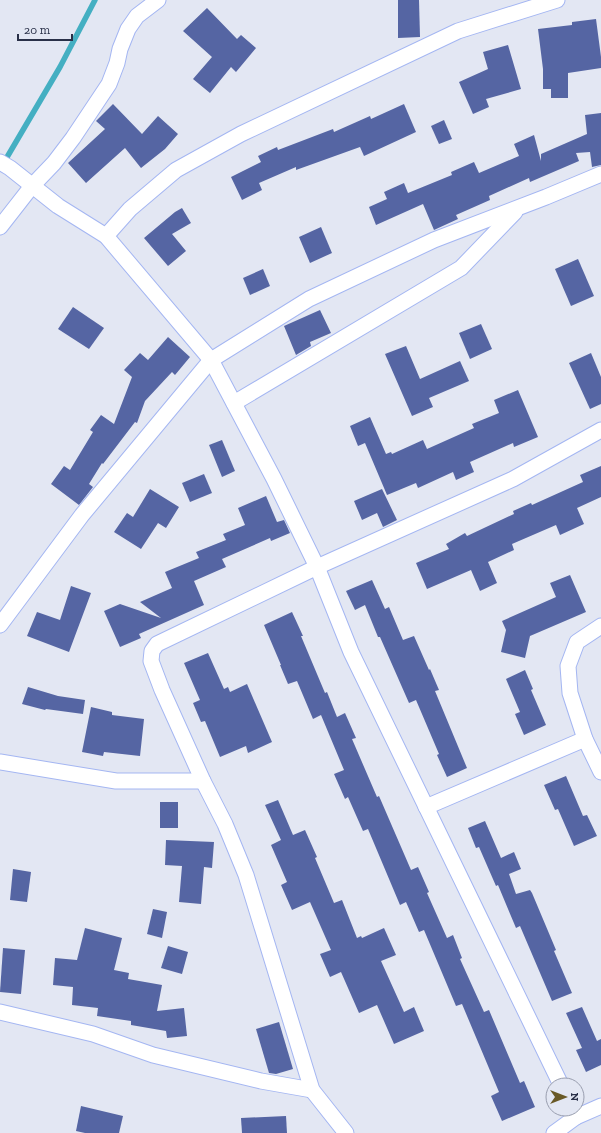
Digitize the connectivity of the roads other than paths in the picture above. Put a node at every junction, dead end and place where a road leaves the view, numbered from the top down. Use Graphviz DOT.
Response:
graph roads {
  1 [pos="158,0"];
  2 [pos="557,0"];
  3 [pos="5,165"];
  4 [pos="601,174"];
  5 [pos="32,186"];
  6 [pos="518,208"];
  7 [pos="0,227"];
  8 [pos="106,236"];
  9 [pos="211,360"];
  10 [pos="234,403"];
  11 [pos="601,430"];
  12 [pos="317,567"];
  13 [pos="0,625"];
  14 [pos="601,626"];
  15 [pos="585,739"];
  16 [pos="0,762"];
  17 [pos="601,772"];
  18 [pos="203,781"];
  19 [pos="426,808"];
  20 [pos="0,1012"];
  21 [pos="557,1077"];
  22 [pos="312,1090"];
  23 [pos="601,1106"];
  24 [pos="585,1110"];
  25 [pos="570,1117"];
  26 [pos="346,1133"];
  27 [pos="554,1133"];
  1 -- 5 [label="street"];
  2 -- 8 [label="street"];
  3 -- 5 [label="street"];
  4 -- 6 [label="street"];
  5 -- 7 [label="street"];
  5 -- 8 [label="street"];
  6 -- 9 [label="street"];
  6 -- 10 [label="street"];
  8 -- 9 [label="street"];
  9 -- 10 [label="street"];
  9 -- 13 [label="street"];
  10 -- 12 [label="street"];
  11 -- 12 [label="street"];
  12 -- 18 [label="street"];
  12 -- 19 [label="street"];
  14 -- 15 [label="street"];
  15 -- 17 [label="street"];
  15 -- 19 [label="street"];
  16 -- 18 [label="street"];
  18 -- 22 [label="street"];
  19 -- 21 [label="street"];
  20 -- 22 [label="street"];
  22 -- 26 [label="street"];
  23 -- 24 [label="street"];
  25 -- 27 [label="street"];
}
